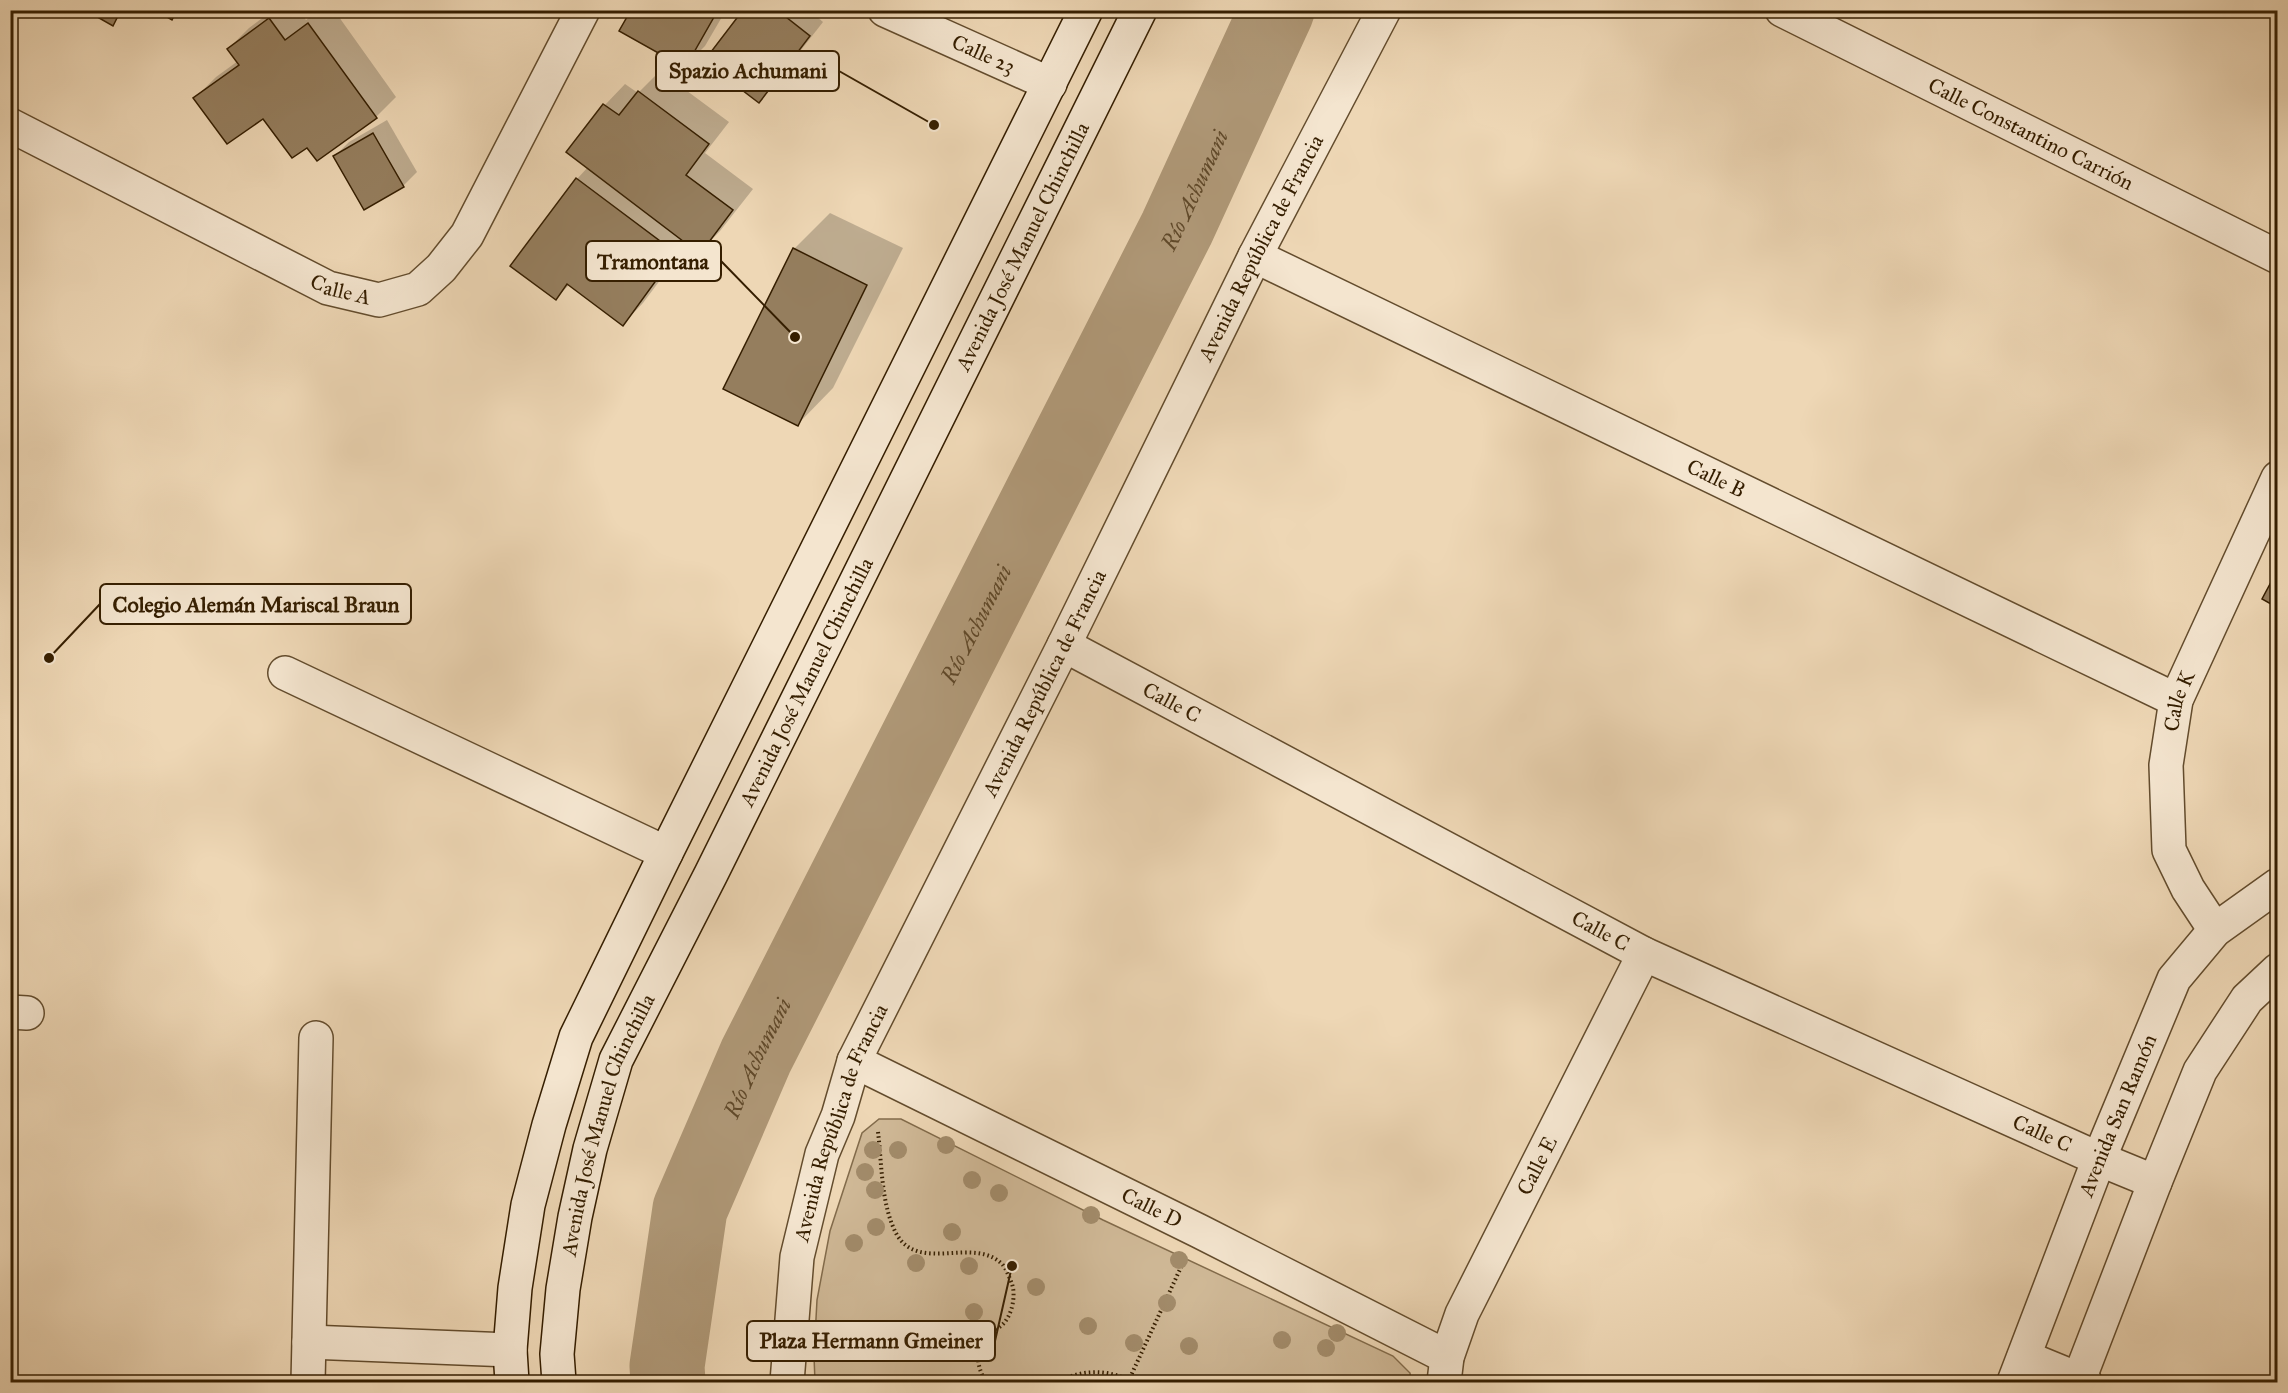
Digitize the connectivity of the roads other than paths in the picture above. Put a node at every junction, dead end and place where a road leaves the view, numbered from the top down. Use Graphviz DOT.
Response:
graph roads {
  1 [pos="583,10"];
  2 [pos="885,10"];
  3 [pos="1086,10"];
  4 [pos="1140,10"];
  5 [pos="1384,10"];
  6 [pos="1782,10"];
  7 [pos="1050,84"];
  8 [pos="1092,105"];
  9 [pos="10,125"];
  10 [pos="1255,256"];
  11 [pos="2277,257"];
  12 [pos="2277,478"];
  13 [pos="1064,645"];
  14 [pos="285,673"];
  15 [pos="2176,700"];
  16 [pos="666,852"];
  17 [pos="711,874"];
  18 [pos="2277,885"];
  19 [pos="2215,930"];
  20 [pos="1644,954"];
  21 [pos="2277,970"];
  22 [pos="316,1038"];
  23 [pos="854,1061"];
  24 [pos="2099,1159"];
  25 [pos="2155,1182"];
  26 [pos="309,1342"];
  27 [pos="510,1350"];
  28 [pos="558,1368"];
  29 [pos="1445,1370"];
  30 [pos="2019,1370"];
  31 [pos="2081,1382"];
  32 [pos="308,1383"];
  33 [pos="512,1383"];
  34 [pos="787,1383"];
  1 -- 9 [label="street, Calle A"];
  2 -- 7 [label="street, Calle 23"];
  3 -- 7 [label="street"];
  4 -- 8 [label="street, Avenida José Manuel Chinchilla"];
  5 -- 10 [label="street, Avenida República de Francia"];
  6 -- 11 [label="street, Calle Constantino Carrión"];
  7 -- 8 [label="street, Calle 23"];
  7 -- 16 [label="street"];
  8 -- 17 [label="street, Avenida José Manuel Chinchilla"];
  10 -- 13 [label="street, Avenida República de Francia"];
  10 -- 15 [label="street, Calle B"];
  12 -- 15 [label="street, Calle K"];
  13 -- 20 [label="street, Calle C"];
  13 -- 23 [label="street, Avenida República de Francia"];
  14 -- 16 [label="street"];
  15 -- 19 [label="street, Calle K"];
  16 -- 17 [label="street"];
  16 -- 27 [label="street"];
  17 -- 28 [label="street, Avenida José Manuel Chinchilla"];
  18 -- 19 [label="street, Avenida San Ramón"];
  19 -- 24 [label="street, Avenida San Ramón"];
  20 -- 24 [label="street, Calle C"];
  20 -- 29 [label="street, Calle E"];
  21 -- 25 [label="street"];
  22 -- 26 [label="street"];
  23 -- 29 [label="street, Calle D"];
  23 -- 34 [label="street, Avenida República de Francia"];
  24 -- 25 [label="street, Calle C"];
  24 -- 30 [label="street, Avenida San Ramón"];
  25 -- 31 [label="street"];
  26 -- 27 [label="street"];
  26 -- 32 [label="street"];
  27 -- 28 [label="street"];
  27 -- 33 [label="street"];
  30 -- 31 [label="street"];
}
